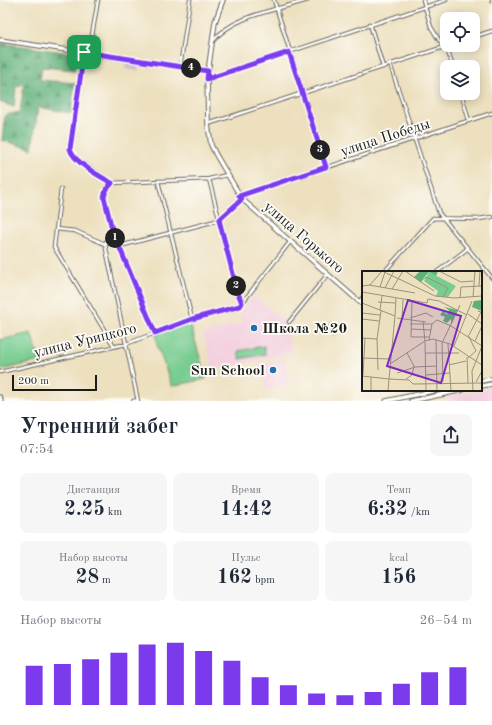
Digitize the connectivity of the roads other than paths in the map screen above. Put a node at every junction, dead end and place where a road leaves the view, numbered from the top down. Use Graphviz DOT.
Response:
graph roads {
  1 [pos="98,0"];
  2 [pos="190,0"];
  3 [pos="223,0"];
  4 [pos="274,0"];
  5 [pos="308,0"];
  6 [pos="423,0"];
  7 [pos="446,0"];
  8 [pos="425,7"];
  9 [pos="277,10"];
  10 [pos="370,24"];
  11 [pos="492,31"];
  12 [pos="480,35"];
  13 [pos="0,40"];
  14 [pos="440,41"];
  15 [pos="212,43"];
  16 [pos="440,48"];
  17 [pos="84,52"];
  18 [pos="289,52"];
  19 [pos="89,53"];
  20 [pos="390,64"];
  21 [pos="384,66"];
  22 [pos="180,67"];
  23 [pos="208,71"];
  24 [pos="207,79"];
  25 [pos="301,93"];
  26 [pos="463,100"];
  27 [pos="492,113"];
  28 [pos="470,121"];
  29 [pos="208,124"];
  30 [pos="414,139"];
  31 [pos="326,167"];
  32 [pos="227,175"];
  33 [pos="209,179"];
  34 [pos="158,181"];
  35 [pos="112,183"];
  36 [pos="61,190"];
  37 [pos="239,196"];
  38 [pos="242,199"];
  39 [pos="492,217"];
  40 [pos="444,218"];
  41 [pos="219,220"];
  42 [pos="56,228"];
  43 [pos="112,229"];
  44 [pos="170,233"];
  45 [pos="290,242"];
  46 [pos="117,243"];
  47 [pos="105,244"];
  48 [pos="120,246"];
  49 [pos="467,249"];
  50 [pos="385,271"];
  51 [pos="438,271"];
  52 [pos="328,274"];
  53 [pos="492,278"];
  54 [pos="362,298"];
  55 [pos="359,302"];
  56 [pos="242,303"];
  57 [pos="362,304"];
  58 [pos="192,319"];
  59 [pos="289,322"];
  60 [pos="155,333"];
  61 [pos="126,344"];
  62 [pos="114,346"];
  63 [pos="0,372"];
  64 [pos="492,379"];
  65 [pos="482,381"];
  66 [pos="492,384"];
  67 [pos="482,386"];
  68 [pos="434,391"];
  69 [pos="439,391"];
  70 [pos="458,391"];
  71 [pos="440,395"];
  72 [pos="0,396"];
  73 [pos="138,400"];
  74 [pos="1,401"];
  75 [pos="133,401"];
  76 [pos="386,401"];
  77 [pos="411,401"];
  78 [pos="442,401"];
  1 -- 19 [label="street"];
  2 -- 22 [label="street"];
  3 -- 15 [label="main road, улица Горького"];
  4 -- 9 [label="street"];
  5 -- 9 [label="street"];
  6 -- 8 [label="street"];
  7 -- 8 [label="street"];
  8 -- 10 [label="street"];
  8 -- 14 [label="street"];
  9 -- 15 [label="street"];
  9 -- 18 [label="street"];
  10 -- 18 [label="street"];
  10 -- 21 [label="street"];
  11 -- 12 [label="street"];
  13 -- 17 [label="main road"];
  15 -- 23 [label="main road, улица Горького"];
  16 -- 20 [label="street"];
  17 -- 19 [label="main road"];
  17 -- 35 [label="street"];
  18 -- 24 [label="street"];
  18 -- 25 [label="street"];
  19 -- 22 [label="main road"];
  20 -- 21 [label="street"];
  20 -- 30 [label="street"];
  21 -- 25 [label="street"];
  22 -- 23 [label="main road"];
  23 -- 24 [label="main road, улица Горького"];
  24 -- 29 [label="main road, улица Горького"];
  25 -- 29 [label="street"];
  25 -- 31 [label="street"];
  26 -- 28 [label="street"];
  27 -- 28 [label="street, улица Победы"];
  28 -- 30 [label="street, улица Победы"];
  29 -- 32 [label="main road, улица Горького"];
  30 -- 31 [label="street, улица Победы"];
  30 -- 40 [label="street"];
  31 -- 37 [label="street, улица Победы"];
  32 -- 33 [label="street"];
  32 -- 37 [label="main road, улица Горького"];
  33 -- 34 [label="street"];
  33 -- 41 [label="street"];
  34 -- 35 [label="street"];
  34 -- 44 [label="street"];
  35 -- 43 [label="street"];
  36 -- 42 [label="street"];
  37 -- 38 [label="main road, улица Горького"];
  38 -- 41 [label="street"];
  38 -- 45 [label="main road, улица Горького"];
  39 -- 40 [label="street"];
  40 -- 49 [label="street"];
  40 -- 50 [label="street"];
  41 -- 44 [label="street"];
  41 -- 56 [label="street"];
  42 -- 47 [label="street"];
  42 -- 62 [label="street"];
  43 -- 46 [label="street"];
  43 -- 47 [label="street"];
  44 -- 48 [label="street"];
  44 -- 58 [label="street"];
  45 -- 52 [label="main road, улица Горького"];
  45 -- 56 [label="street"];
  46 -- 47 [label="street"];
  46 -- 48 [label="street"];
  47 -- 61 [label="street"];
  48 -- 60 [label="street"];
  49 -- 51 [label="street"];
  49 -- 53 [label="street"];
  52 -- 55 [label="main road, улица Горького"];
  52 -- 59 [label="street"];
  54 -- 55 [label="street"];
  55 -- 57 [label="main road, улица Горького"];
  56 -- 58 [label="street, улица Урицкого"];
  58 -- 60 [label="street, улица Урицкого"];
  60 -- 61 [label="street, улица Урицкого"];
  61 -- 62 [label="street, улица Урицкого"];
  61 -- 73 [label="street"];
  62 -- 63 [label="street, улица Урицкого"];
  64 -- 65 [label="main road"];
  66 -- 67 [label="main road"];
  68 -- 76 [label="main road"];
  69 -- 71 [label="main road"];
  70 -- 71 [label="main road"];
  71 -- 77 [label="main road"];
  71 -- 78 [label="main road"];
  72 -- 74 [label="main road"];
  73 -- 75 [label="street"];
}
